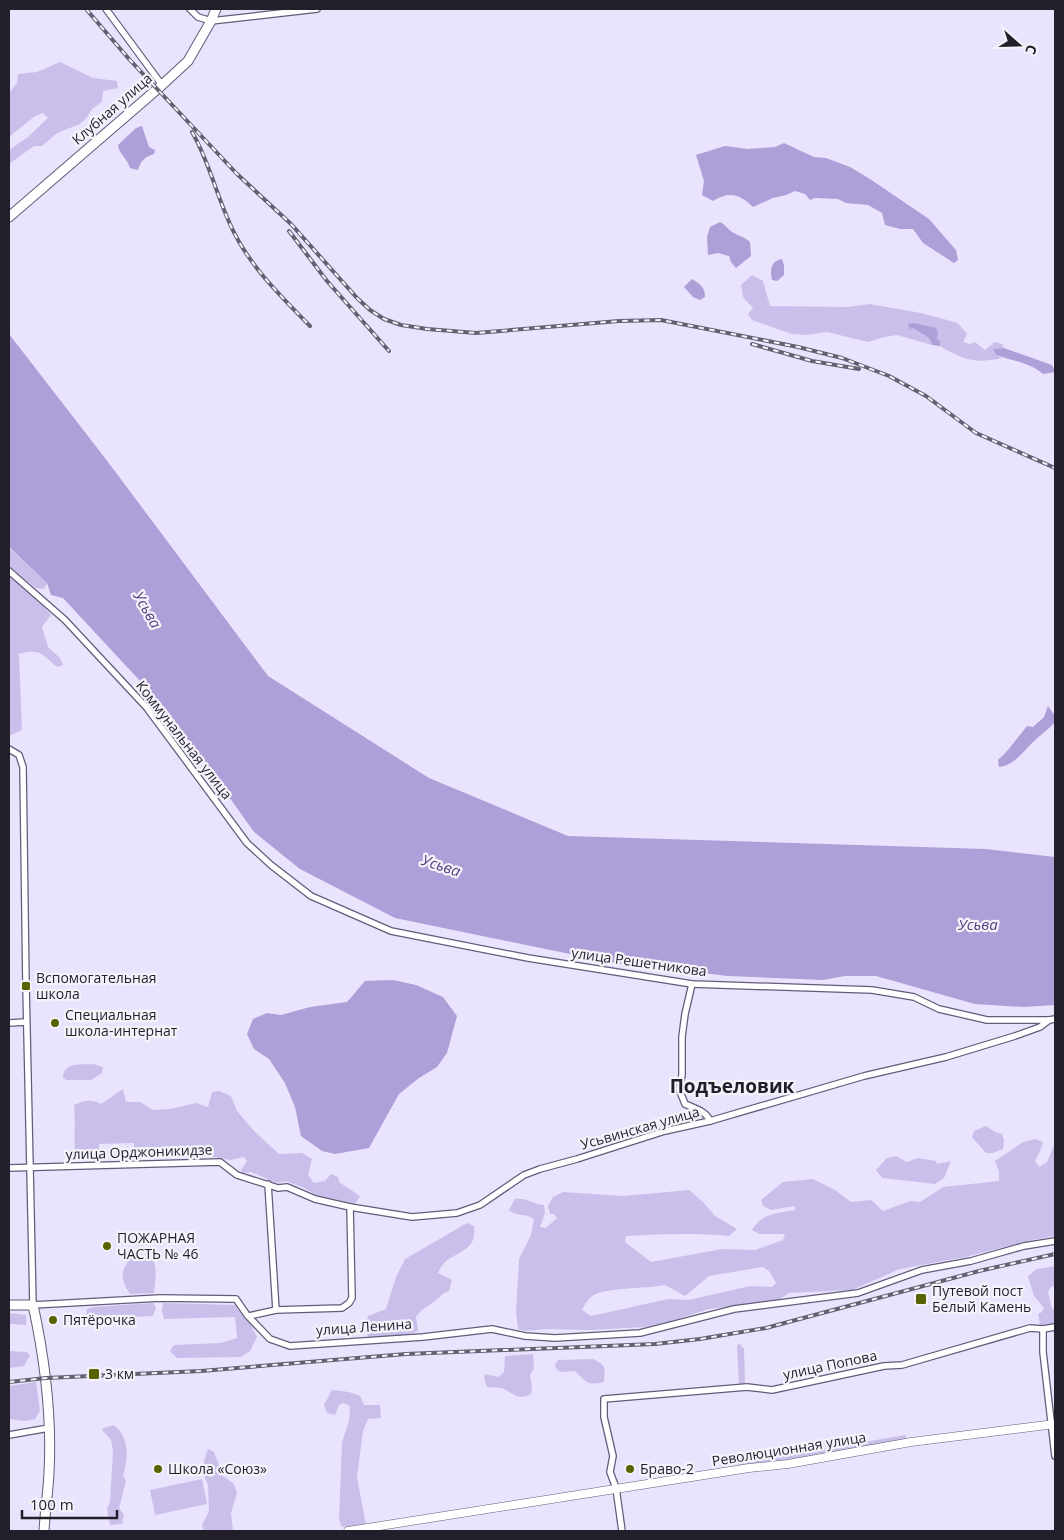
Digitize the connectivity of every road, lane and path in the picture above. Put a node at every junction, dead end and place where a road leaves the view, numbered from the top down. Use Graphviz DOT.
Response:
graph roads {
  1 [pos="106,9"];
  2 [pos="190,9"];
  3 [pos="216,9"];
  4 [pos="317,9"];
  5 [pos="211,21"];
  6 [pos="162,85"];
  7 [pos="9,217"];
  8 [pos="9,570"];
  9 [pos="9,749"];
  10 [pos="270,865"];
  11 [pos="692,984"];
  12 [pos="1052,1019"];
  13 [pos="26,1022"];
  14 [pos="9,1023"];
  15 [pos="710,1121"];
  16 [pos="9,1168"];
  17 [pos="30,1168"];
  18 [pos="268,1184"];
  19 [pos="350,1207"];
  20 [pos="1055,1241"];
  21 [pos="9,1305"];
  22 [pos="33,1305"];
  23 [pos="276,1310"];
  24 [pos="249,1316"];
  25 [pos="1055,1326"];
  26 [pos="1043,1329"];
  27 [pos="1054,1424"];
  28 [pos="49,1428"];
  29 [pos="9,1435"];
  30 [pos="1055,1456"];
  31 [pos="616,1488"];
  32 [pos="393,1528"];
  33 [pos="44,1531"];
  34 [pos="348,1531"];
  35 [pos="622,1531"];
  1 -- 6 [label="street"];
  2 -- 5 [label="street"];
  3 -- 5 [label="main road, Клубная улица"];
  4 -- 5 [label="street"];
  5 -- 6 [label="main road, Клубная улица"];
  6 -- 7 [label="main road, Клубная улица"];
  8 -- 10 [label="street, Коммунальная улица"];
  9 -- 13 [label="street"];
  10 -- 11 [label="street, улица Решетникова"];
  11 -- 12 [label="street, улица Решетникова"];
  11 -- 15 [label="street"];
  12 -- 15 [label="street, Усьвинская улица"];
  13 -- 14 [label="street"];
  13 -- 17 [label="street"];
  15 -- 19 [label="street, Усьвинская улица"];
  16 -- 17 [label="street, улица Орджоникидзе"];
  17 -- 18 [label="street, улица Орджоникидзе"];
  17 -- 22 [label="street"];
  18 -- 19 [label="street, улица Орджоникидзе"];
  18 -- 23 [label="street"];
  19 -- 23 [label="street, улица Ленина"];
  20 -- 24 [label="street, улица Ленина"];
  21 -- 22 [label="main road, улица Ленина"];
  22 -- 24 [label="street, улица Ленина"];
  22 -- 28 [label="main road"];
  23 -- 24 [label="street, улица Ленина"];
  25 -- 26 [label="street, улица Попова"];
  26 -- 27 [label="street"];
  26 -- 31 [label="street, улица Попова"];
  27 -- 30 [label="street"];
  27 -- 31 [label="street, Революционная улица"];
  28 -- 29 [label="street"];
  28 -- 33 [label="main road"];
  31 -- 32 [label="street, Революционная улица"];
  31 -- 35 [label="street"];
  32 -- 34 [label="street, Революционная улица"];
}
